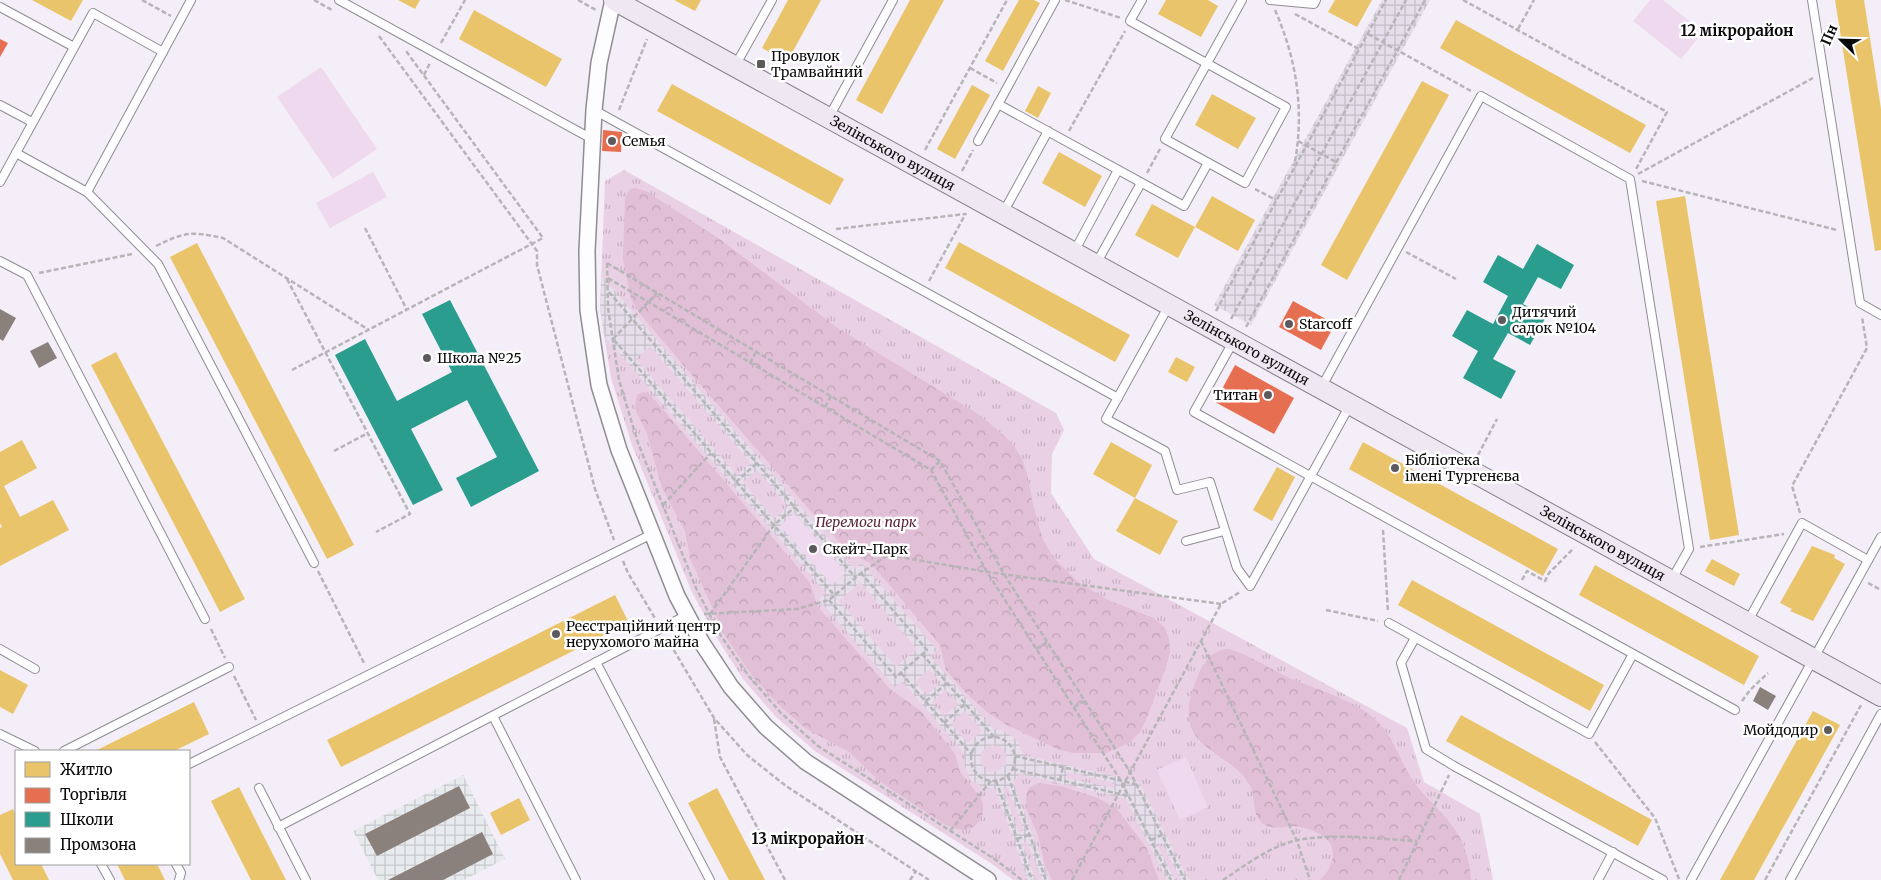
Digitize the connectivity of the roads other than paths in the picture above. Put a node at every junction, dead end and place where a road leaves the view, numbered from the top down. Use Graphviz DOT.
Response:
graph roads {
  1 [pos="191,0"];
  2 [pos="339,0"];
  3 [pos="614,0"];
  4 [pos="772,0"];
  5 [pos="893,0"];
  6 [pos="1055,0"];
  7 [pos="1142,0"];
  8 [pos="1242,0"];
  9 [pos="1270,0"];
  10 [pos="1316,0"];
  11 [pos="1812,0"];
  12 [pos="0,7"];
  13 [pos="74,47"];
  14 [pos="163,52"];
  15 [pos="1207,63"];
  16 [pos="735,66"];
  17 [pos="998,104"];
  18 [pos="0,105"];
  19 [pos="594,110"];
  20 [pos="829,118"];
  21 [pos="32,122"];
  22 [pos="1048,131"];
  23 [pos="592,139"];
  24 [pos="978,141"];
  25 [pos="16,153"];
  26 [pos="1208,163"];
  27 [pos="1118,170"];
  28 [pos="0,182"];
  29 [pos="1141,183"];
  30 [pos="87,192"];
  31 [pos="1002,213"];
  32 [pos="1073,252"];
  33 [pos="0,261"];
  34 [pos="1096,265"];
  35 [pos="1169,305"];
  36 [pos="1881,315"];
  37 [pos="1240,334"];
  38 [pos="1321,388"];
  39 [pos="1118,398"];
  40 [pos="1350,405"];
  41 [pos="1311,477"];
  42 [pos="1224,531"];
  43 [pos="652,534"];
  44 [pos="1881,536"];
  45 [pos="1186,541"];
  46 [pos="1868,560"];
  47 [pos="314,563"];
  48 [pos="1671,581"];
  49 [pos="687,615"];
  50 [pos="205,619"];
  51 [pos="1389,623"];
  52 [pos="1747,623"];
  53 [pos="1415,638"];
  54 [pos="0,649"];
  55 [pos="1633,654"];
  56 [pos="1813,659"];
  57 [pos="596,662"];
  58 [pos="229,667"];
  59 [pos="35,669"];
  60 [pos="1881,696"];
  61 [pos="1735,710"];
  62 [pos="1881,714"];
  63 [pos="493,716"];
  64 [pos="0,734"];
  65 [pos="33,750"];
  66 [pos="66,750"];
  67 [pos="190,764"];
  68 [pos="259,788"];
  69 [pos="278,826"];
  70 [pos="1613,852"];
  71 [pos="102,865"];
  72 [pos="177,865"];
  73 [pos="110,880"];
  74 [pos="179,880"];
  75 [pos="306,880"];
  76 [pos="576,880"];
  77 [pos="710,880"];
  78 [pos="988,880"];
  79 [pos="1598,880"];
  80 [pos="1663,880"];
  81 [pos="1691,880"];
  82 [pos="1790,880"];
  1 -- 14 [label="lane"];
  2 -- 23 [label="lane"];
  3 -- 16 [label="street, Зелінського вулиця"];
  3 -- 19 [label="street"];
  4 -- 16 [label="lane"];
  5 -- 20 [label="lane"];
  6 -- 17 [label="lane"];
  7 -- 15 [label="lane"];
  8 -- 15 [label="lane"];
  9 -- 10 [label="lane"];
  11 -- 36 [label="lane"];
  12 -- 13 [label="lane"];
  13 -- 14 [label="lane"];
  13 -- 21 [label="lane"];
  14 -- 30 [label="lane"];
  15 -- 26 [label="lane"];
  15 -- 26 [label="lane"];
  16 -- 20 [label="street, Зелінського вулиця"];
  17 -- 22 [label="lane"];
  17 -- 24 [label="lane"];
  18 -- 21 [label="lane"];
  19 -- 23 [label="street"];
  19 -- 39 [label="lane"];
  20 -- 31 [label="street, Зелінського вулиця"];
  21 -- 25 [label="lane"];
  22 -- 27 [label="lane"];
  22 -- 31 [label="lane"];
  23 -- 43 [label="street"];
  25 -- 28 [label="lane"];
  25 -- 30 [label="lane"];
  26 -- 29 [label="lane"];
  27 -- 29 [label="lane"];
  27 -- 32 [label="lane"];
  29 -- 34 [label="lane"];
  30 -- 47 [label="lane"];
  31 -- 32 [label="street, Зелінського вулиця"];
  32 -- 34 [label="street, Зелінського вулиця"];
  33 -- 50 [label="lane"];
  34 -- 35 [label="street, Зелінського вулиця"];
  35 -- 37 [label="street, Зелінського вулиця"];
  35 -- 39 [label="lane"];
  37 -- 38 [label="street, Зелінського вулиця"];
  37 -- 41 [label="lane"];
  38 -- 40 [label="street, Зелінського вулиця"];
  38 -- 48 [label="lane"];
  39 -- 42 [label="lane"];
  40 -- 41 [label="lane"];
  40 -- 48 [label="street, Зелінського вулиця"];
  41 -- 42 [label="lane"];
  41 -- 55 [label="lane"];
  42 -- 45 [label="lane"];
  43 -- 49 [label="street"];
  43 -- 67 [label="lane"];
  44 -- 46 [label="lane"];
  46 -- 52 [label="lane"];
  46 -- 56 [label="lane"];
  48 -- 52 [label="street, Зелінського вулиця"];
  49 -- 57 [label="lane"];
  49 -- 78 [label="street"];
  51 -- 53 [label="lane"];
  52 -- 56 [label="street, Зелінського вулиця"];
  53 -- 55 [label="lane"];
  53 -- 70 [label="lane"];
  54 -- 59 [label="lane"];
  55 -- 61 [label="lane"];
  56 -- 60 [label="street, Зелінського вулиця"];
  56 -- 81 [label="lane"];
  57 -- 63 [label="lane"];
  57 -- 77 [label="lane"];
  58 -- 66 [label="lane"];
  62 -- 82 [label="lane"];
  63 -- 69 [label="lane"];
  63 -- 76 [label="lane"];
  64 -- 65 [label="lane"];
  68 -- 69 [label="lane"];
  69 -- 75 [label="lane"];
  70 -- 79 [label="lane"];
  70 -- 80 [label="lane"];
  71 -- 73 [label="lane"];
  72 -- 74 [label="lane"];
}
